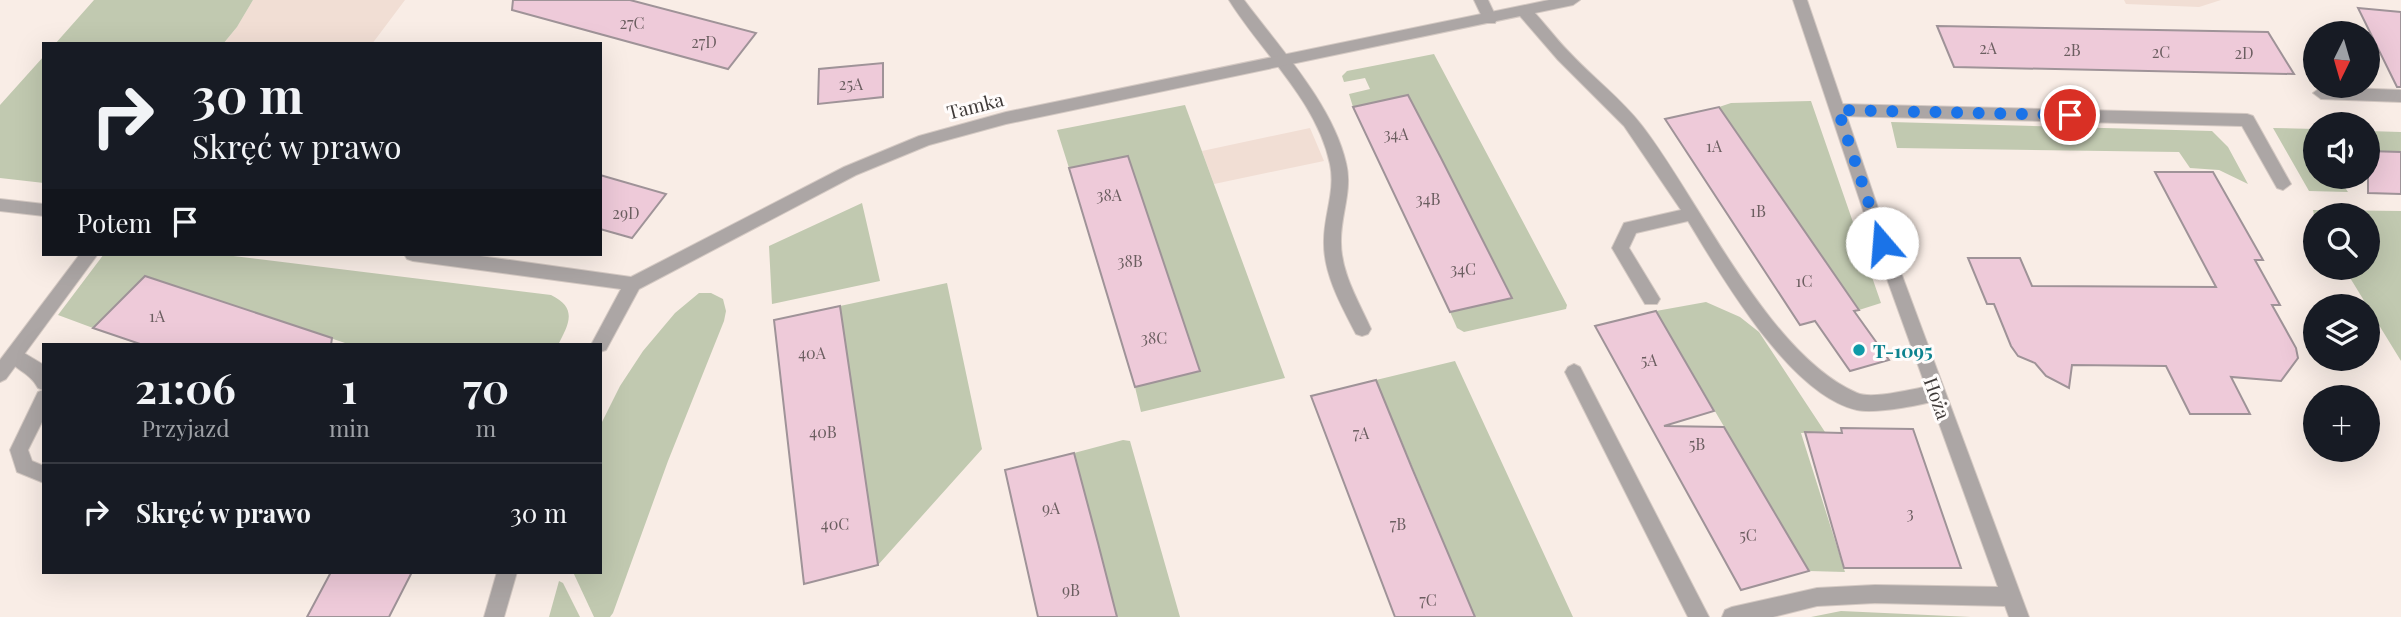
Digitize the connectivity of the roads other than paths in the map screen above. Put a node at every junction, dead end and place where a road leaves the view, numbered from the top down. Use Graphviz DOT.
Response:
graph roads {
  1 [pos="1236,0"];
  2 [pos="1481,0"];
  3 [pos="1573,0"];
  4 [pos="1800,0"];
  5 [pos="1525,12"];
  6 [pos="1490,19"];
  7 [pos="1282,60"];
  8 [pos="2380,95"];
  9 [pos="2401,96"];
  10 [pos="1838,110"];
  11 [pos="2283,184"];
  12 [pos="0,205"];
  13 [pos="42,210"];
  14 [pos="1691,214"];
  15 [pos="88,256"];
  16 [pos="429,256"];
  17 [pos="633,284"];
  18 [pos="1651,299"];
  19 [pos="1362,329"];
  20 [pos="601,343"];
  21 [pos="14,355"];
  22 [pos="1574,372"];
  23 [pos="0,374"];
  24 [pos="42,379"];
  25 [pos="1935,393"];
  26 [pos="42,402"];
  27 [pos="42,474"];
  28 [pos="506,574"];
  29 [pos="2011,597"];
  30 [pos="494,617"];
  31 [pos="1699,617"];
  32 [pos="1732,617"];
  33 [pos="2019,617"];
  1 -- 7 [label="street"];
  2 -- 6 [label="street"];
  3 -- 5 [label="street, Tamka"];
  4 -- 10 [label="street, Hoża"];
  5 -- 6 [label="street, Tamka"];
  5 -- 14 [label="street"];
  6 -- 7 [label="street, Tamka"];
  7 -- 17 [label="street, Tamka"];
  7 -- 19 [label="street"];
  8 -- 9 [label="street"];
  10 -- 11 [label="street"];
  10 -- 25 [label="street, Hoża"];
  12 -- 13 [label="street"];
  14 -- 18 [label="street"];
  14 -- 25 [label="street"];
  15 -- 21 [label="street"];
  16 -- 17 [label="street"];
  17 -- 20 [label="street"];
  21 -- 23 [label="street"];
  21 -- 24 [label="street"];
  22 -- 31 [label="street"];
  25 -- 29 [label="street, Hoża"];
  26 -- 27 [label="street"];
  28 -- 30 [label="street"];
  29 -- 32 [label="street"];
  29 -- 33 [label="street, Hoża"];
}
